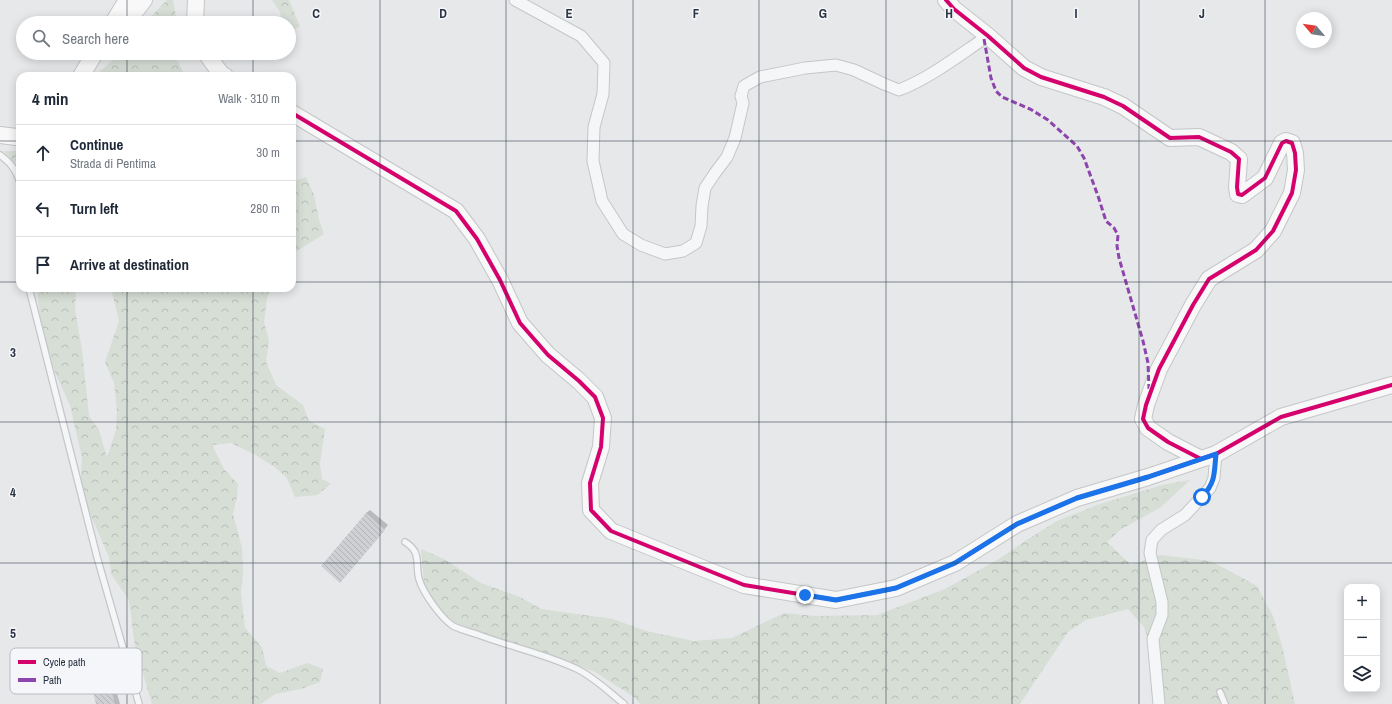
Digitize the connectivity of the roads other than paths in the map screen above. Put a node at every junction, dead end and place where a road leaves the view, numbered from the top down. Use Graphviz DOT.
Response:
graph roads {
  1 [pos="127,0"];
  2 [pos="144,0"];
  3 [pos="196,0"];
  4 [pos="515,0"];
  5 [pos="946,0"];
  6 [pos="117,16"];
  7 [pos="131,16"];
  8 [pos="195,16"];
  9 [pos="988,36"];
  10 [pos="91,60"];
  11 [pos="211,60"];
  12 [pos="84,72"];
  13 [pos="220,72"];
  14 [pos="296,115"];
  15 [pos="0,135"];
  16 [pos="16,136"];
  17 [pos="0,155"];
  18 [pos="16,170"];
  19 [pos="30,292"];
  20 [pos="1392,385"];
  21 [pos="1209,456"];
  22 [pos="405,542"];
  23 [pos="123,648"];
  24 [pos="1220,692"];
  25 [pos="136,694"];
  26 [pos="139,704"];
  27 [pos="624,704"];
  28 [pos="1159,704"];
  29 [pos="1225,704"];
  1 -- 6 [label="street"];
  2 -- 7 [label="street"];
  3 -- 8 [label="street"];
  4 -- 9 [label="street"];
  5 -- 9 [label="street"];
  9 -- 21 [label="street"];
  10 -- 12 [label="street"];
  11 -- 13 [label="street"];
  14 -- 21 [label="street"];
  15 -- 16 [label="street"];
  17 -- 18 [label="lane"];
  19 -- 23 [label="lane"];
  20 -- 21 [label="street"];
  21 -- 28 [label="street"];
  22 -- 27 [label="lane"];
  24 -- 29 [label="lane"];
  25 -- 26 [label="lane"];
}
